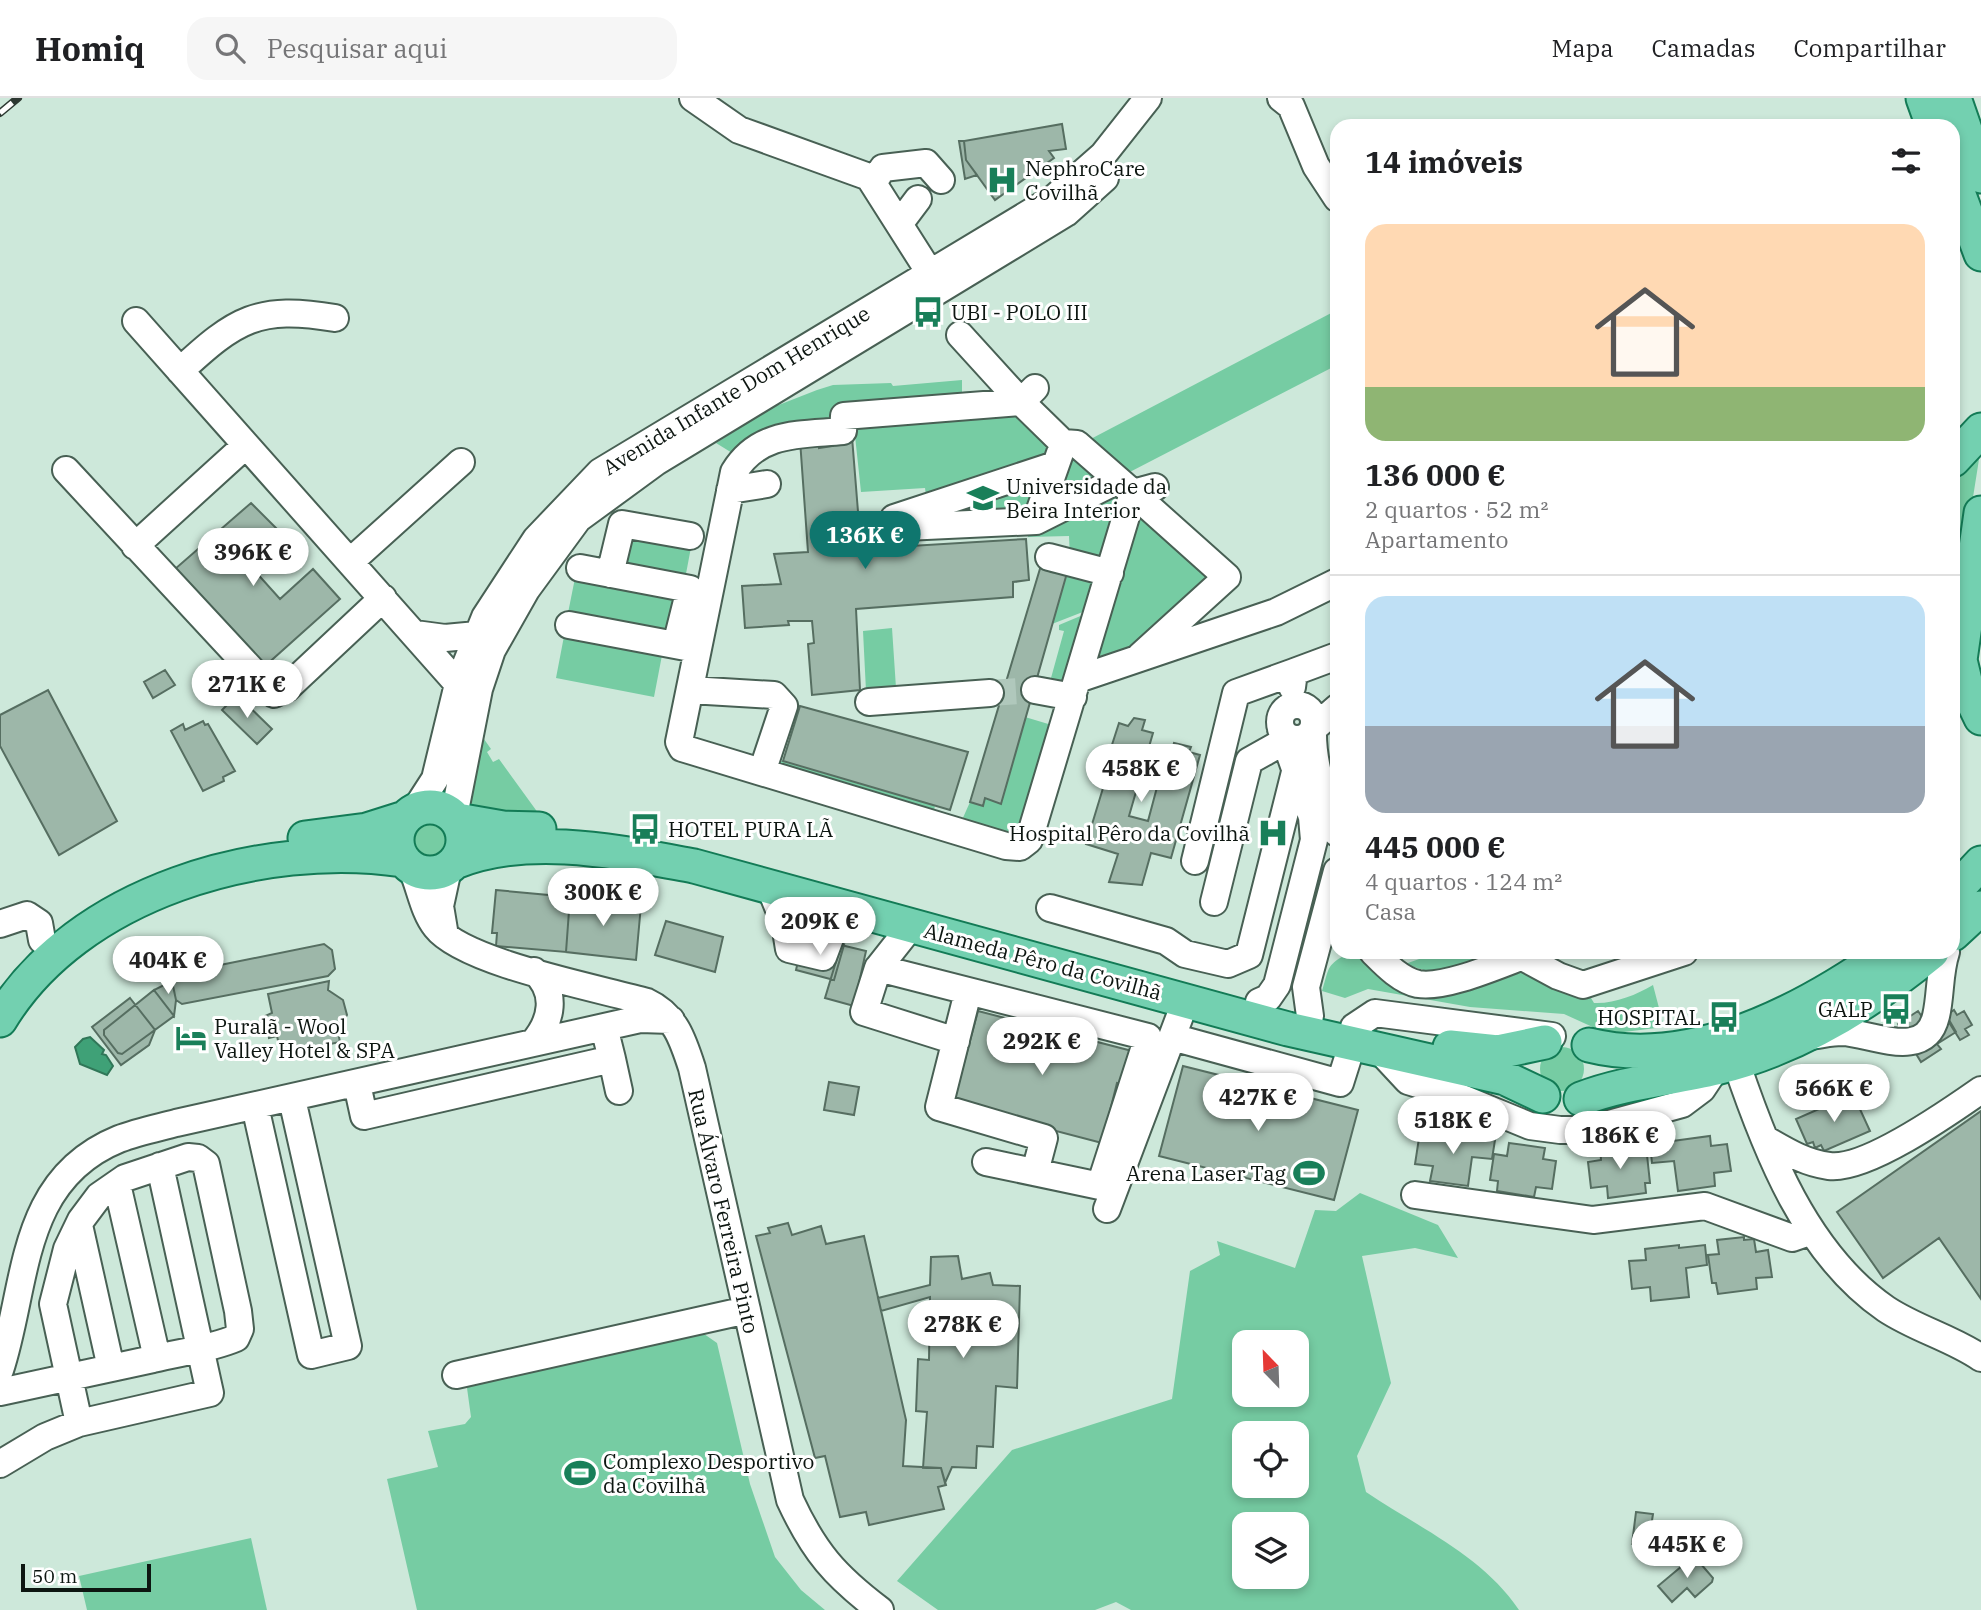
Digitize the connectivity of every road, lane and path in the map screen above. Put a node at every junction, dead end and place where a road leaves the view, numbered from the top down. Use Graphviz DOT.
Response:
graph roads {
  1 [pos="693,98"];
  2 [pos="1148,98"];
  3 [pos="1167,98"];
  4 [pos="1281,98"];
  5 [pos="1923,98"];
  6 [pos="1954,98"];
  7 [pos="1930,119"];
  8 [pos="1981,176"];
  9 [pos="941,180"];
  10 [pos="874,181"];
  11 [pos="1330,187"];
  12 [pos="1960,198"];
  13 [pos="918,199"];
  14 [pos="900,223"];
  15 [pos="1981,254"];
  16 [pos="930,274"];
  17 [pos="335,318"];
  18 [pos="136,321"];
  19 [pos="960,335"];
  20 [pos="180,371"];
  21 [pos="1028,395"];
  22 [pos="1981,430"];
  23 [pos="1062,444"];
  24 [pos="246,445"];
  25 [pos="1960,452"];
  26 [pos="461,462"];
  27 [pos="66,470"];
  28 [pos="767,484"];
  29 [pos="1135,487"];
  30 [pos="728,499"];
  31 [pos="1981,513"];
  32 [pos="1036,521"];
  33 [pos="690,536"];
  34 [pos="135,546"];
  35 [pos="1049,557"];
  36 [pos="351,561"];
  37 [pos="580,568"];
  38 [pos="1110,573"];
  39 [pos="610,574"];
  40 [pos="1330,585"];
  41 [pos="690,589"];
  42 [pos="383,598"];
  43 [pos="569,625"];
  44 [pos="415,634"];
  45 [pos="477,635"];
  46 [pos="687,647"];
  47 [pos="1330,659"];
  48 [pos="1134,662"];
  49 [pos="1294,672"];
  50 [pos="458,684"];
  51 [pos="1076,688"];
  52 [pos="690,690"];
  53 [pos="1035,690"];
  54 [pos="990,693"];
  55 [pos="1969,700"];
  56 [pos="869,702"];
  57 [pos="1330,710"];
  58 [pos="1295,725"];
  59 [pos="762,772"];
  60 [pos="1295,772"];
  61 [pos="410,814"];
  62 [pos="456,818"];
  63 [pos="1283,820"];
  64 [pos="1325,828"];
  65 [pos="1195,861"];
  66 [pos="1981,863"];
  67 [pos="407,864"];
  68 [pos="452,865"];
  69 [pos="769,885"];
  70 [pos="1960,886"];
  71 [pos="1330,898"];
  72 [pos="1214,902"];
  73 [pos="1050,908"];
  74 [pos="1981,908"];
  75 [pos="871,914"];
  76 [pos="0,924"];
  77 [pos="912,925"];
  78 [pos="1960,934"];
  79 [pos="446,938"];
  80 [pos="42,940"];
  81 [pos="1330,950"];
  82 [pos="1383,959"];
  83 [pos="1512,959"];
  84 [pos="1535,959"];
  85 [pos="1663,959"];
  86 [pos="1877,959"];
  87 [pos="1928,959"];
  88 [pos="1949,959"];
  89 [pos="1314,960"];
  90 [pos="878,968"];
  91 [pos="534,971"];
  92 [pos="0,986"];
  93 [pos="968,992"];
  94 [pos="1174,997"];
  95 [pos="1259,1002"];
  96 [pos="1310,1016"];
  97 [pos="0,1020"];
  98 [pos="671,1020"];
  99 [pos="604,1027"];
  100 [pos="1160,1037"];
  101 [pos="1797,1037"];
  102 [pos="1549,1040"];
  103 [pos="956,1041"];
  104 [pos="1362,1041"];
  105 [pos="533,1043"];
  106 [pos="1589,1045"];
  107 [pos="612,1059"];
  108 [pos="1726,1065"];
  109 [pos="357,1084"];
  110 [pos="1981,1090"];
  111 [pos="620,1091"];
  112 [pos="1543,1096"];
  113 [pos="292,1098"];
  114 [pos="1581,1099"];
  115 [pos="255,1106"];
  116 [pos="196,1118"];
  117 [pos="1765,1139"];
  118 [pos="198,1158"];
  119 [pos="986,1162"];
  120 [pos="160,1166"];
  121 [pos="1035,1172"];
  122 [pos="117,1184"];
  123 [pos="1415,1195"];
  124 [pos="1107,1209"];
  125 [pos="79,1225"];
  126 [pos="1812,1231"];
  127 [pos="747,1310"];
  128 [pos="200,1348"];
  129 [pos="157,1358"];
  130 [pos="1981,1358"];
  131 [pos="111,1368"];
  132 [pos="0,1370"];
  133 [pos="1981,1373"];
  134 [pos="457,1375"];
  135 [pos="69,1377"];
  136 [pos="1981,1383"];
  137 [pos="0,1392"];
  138 [pos="79,1423"];
  139 [pos="0,1464"];
  140 [pos="880,1610"];
  1 -- 10 [label="street"];
  2 -- 16 [label="street, Avenida Infante Dom Henrique"];
  3 -- 62 [label="street, Avenida Infante Dom Henrique"];
  4 -- 11 [label="street"];
  5 -- 7 [label="main road"];
  6 -- 8 [label="main road"];
  9 -- 10 [label="street"];
  10 -- 14 [label="street"];
  12 -- 15 [label="main road"];
  13 -- 14 [label="street"];
  14 -- 16 [label="street"];
  16 -- 45 [label="street, Avenida Infante Dom Henrique"];
  17 -- 20 [label="street"];
  18 -- 20 [label="street"];
  19 -- 21 [label="street"];
  20 -- 24 [label="street"];
  21 -- 23 [label="street"];
  21 -- 30 [label="street"];
  22 -- 25 [label="main road"];
  23 -- 29 [label="street"];
  23 -- 32 [label="street"];
  23 -- 32 [label="street"];
  24 -- 34 [label="street"];
  24 -- 36 [label="street"];
  26 -- 36 [label="street"];
  27 -- 34 [label="street"];
  28 -- 30 [label="street"];
  29 -- 32 [label="street"];
  29 -- 38 [label="street"];
  29 -- 48 [label="street"];
  30 -- 41 [label="street"];
  30 -- 46 [label="street"];
  31 -- 55 [label="main road"];
  33 -- 39 [label="street"];
  34 -- 42 [label="street"];
  35 -- 38 [label="street"];
  36 -- 42 [label="street"];
  37 -- 39 [label="street"];
  38 -- 51 [label="street"];
  39 -- 41 [label="street"];
  40 -- 48 [label="street"];
  41 -- 46 [label="street"];
  42 -- 44 [label="street"];
  43 -- 46 [label="street"];
  44 -- 45 [label="street"];
  44 -- 50 [label="street"];
  45 -- 50 [label="street, Avenida Infante Dom Henrique"];
  46 -- 52 [label="street"];
  47 -- 49 [label="street"];
  48 -- 51 [label="street"];
  49 -- 58 [label="street"];
  49 -- 65 [label="street"];
  50 -- 61 [label="street, Avenida Infante Dom Henrique"];
  51 -- 53 [label="street"];
  51 -- 59 [label="street"];
  52 -- 59 [label="street"];
  52 -- 59 [label="street"];
  54 -- 56 [label="street"];
  57 -- 58 [label="street"];
  58 -- 60 [label="street"];
  58 -- 64 [label="street"];
  58 -- 72 [label="street"];
  60 -- 63 [label="street"];
  60 -- 64 [label="street"];
  61 -- 62 [label="main road"];
  61 -- 67 [label="main road"];
  61 -- 80 [label="main road"];
  62 -- 68 [label="main road"];
  62 -- 95 [label="main road, Alameda Pêro da Covilhã"];
  63 -- 64 [label="street"];
  63 -- 73 [label="street"];
  64 -- 95 [label="street"];
  66 -- 70 [label="main road"];
  67 -- 68 [label="main road"];
  67 -- 79 [label="street"];
  67 -- 97 [label="main road"];
  68 -- 69 [label="main road, Alameda Pêro da Covilhã"];
  68 -- 79 [label="street"];
  69 -- 75 [label="main road, Alameda Pêro da Covilhã"];
  69 -- 75 [label="street"];
  71 -- 89 [label="street"];
  74 -- 78 [label="main road, Alameda Pêro da Covilhã"];
  75 -- 77 [label="main road, Alameda Pêro da Covilhã"];
  76 -- 80 [label="street"];
  77 -- 90 [label="street"];
  77 -- 94 [label="main road, Alameda Pêro da Covilhã"];
  79 -- 91 [label="street, Rua Álvaro Ferreira Pinto"];
  80 -- 92 [label="main road"];
  81 -- 89 [label="street"];
  82 -- 83 [label="street"];
  84 -- 85 [label="street"];
  86 -- 106 [label="main road, Alameda Pêro da Covilhã"];
  87 -- 101 [label="main road, Alameda Pêro da Covilhã"];
  88 -- 101 [label="street"];
  89 -- 96 [label="street"];
  90 -- 93 [label="street"];
  90 -- 103 [label="street"];
  91 -- 98 [label="street, Rua Álvaro Ferreira Pinto"];
  91 -- 105 [label="street"];
  93 -- 100 [label="street"];
  93 -- 103 [label="street"];
  94 -- 100 [label="street"];
  94 -- 104 [label="main road, Alameda Pêro da Covilhã"];
  95 -- 96 [label="main road, Alameda Pêro da Covilhã"];
  96 -- 104 [label="main road, Alameda Pêro da Covilhã"];
  98 -- 99 [label="street"];
  98 -- 127 [label="street, Rua Álvaro Ferreira Pinto"];
  99 -- 105 [label="street"];
  99 -- 107 [label="street"];
  100 -- 104 [label="street"];
  100 -- 121 [label="street"];
  100 -- 124 [label="street"];
  101 -- 108 [label="main road, Alameda Pêro da Covilhã"];
  102 -- 104 [label="main road, Alameda Pêro da Covilhã"];
  102 -- 106 [label="main road, Alameda Pêro da Covilhã"];
  102 -- 112 [label="main road"];
  103 -- 121 [label="street"];
  104 -- 108 [label="street"];
  104 -- 112 [label="main road, Alameda Pêro da Covilhã"];
  105 -- 109 [label="street"];
  106 -- 114 [label="main road"];
  107 -- 109 [label="street"];
  107 -- 111 [label="street"];
  108 -- 114 [label="main road, Alameda Pêro da Covilhã"];
  108 -- 117 [label="street"];
  109 -- 113 [label="street"];
  110 -- 117 [label="street"];
  112 -- 114 [label="main road, Alameda Pêro da Covilhã"];
  113 -- 115 [label="street"];
  113 -- 115 [label="street"];
  115 -- 116 [label="street"];
  116 -- 118 [label="street"];
  116 -- 132 [label="street"];
  117 -- 126 [label="street"];
  118 -- 120 [label="street"];
  118 -- 128 [label="street"];
  119 -- 121 [label="street"];
  120 -- 122 [label="street"];
  120 -- 128 [label="street"];
  122 -- 125 [label="street"];
  122 -- 129 [label="street"];
  123 -- 126 [label="street"];
  125 -- 131 [label="street"];
  125 -- 135 [label="street"];
  126 -- 130 [label="street"];
  127 -- 134 [label="street"];
  127 -- 140 [label="street, Rua Álvaro Ferreira Pinto"];
  128 -- 129 [label="street"];
  128 -- 138 [label="street"];
  129 -- 131 [label="street"];
  131 -- 135 [label="street"];
  133 -- 136 [label="street"];
  135 -- 137 [label="street"];
  135 -- 138 [label="street"];
  138 -- 139 [label="street"];
}
